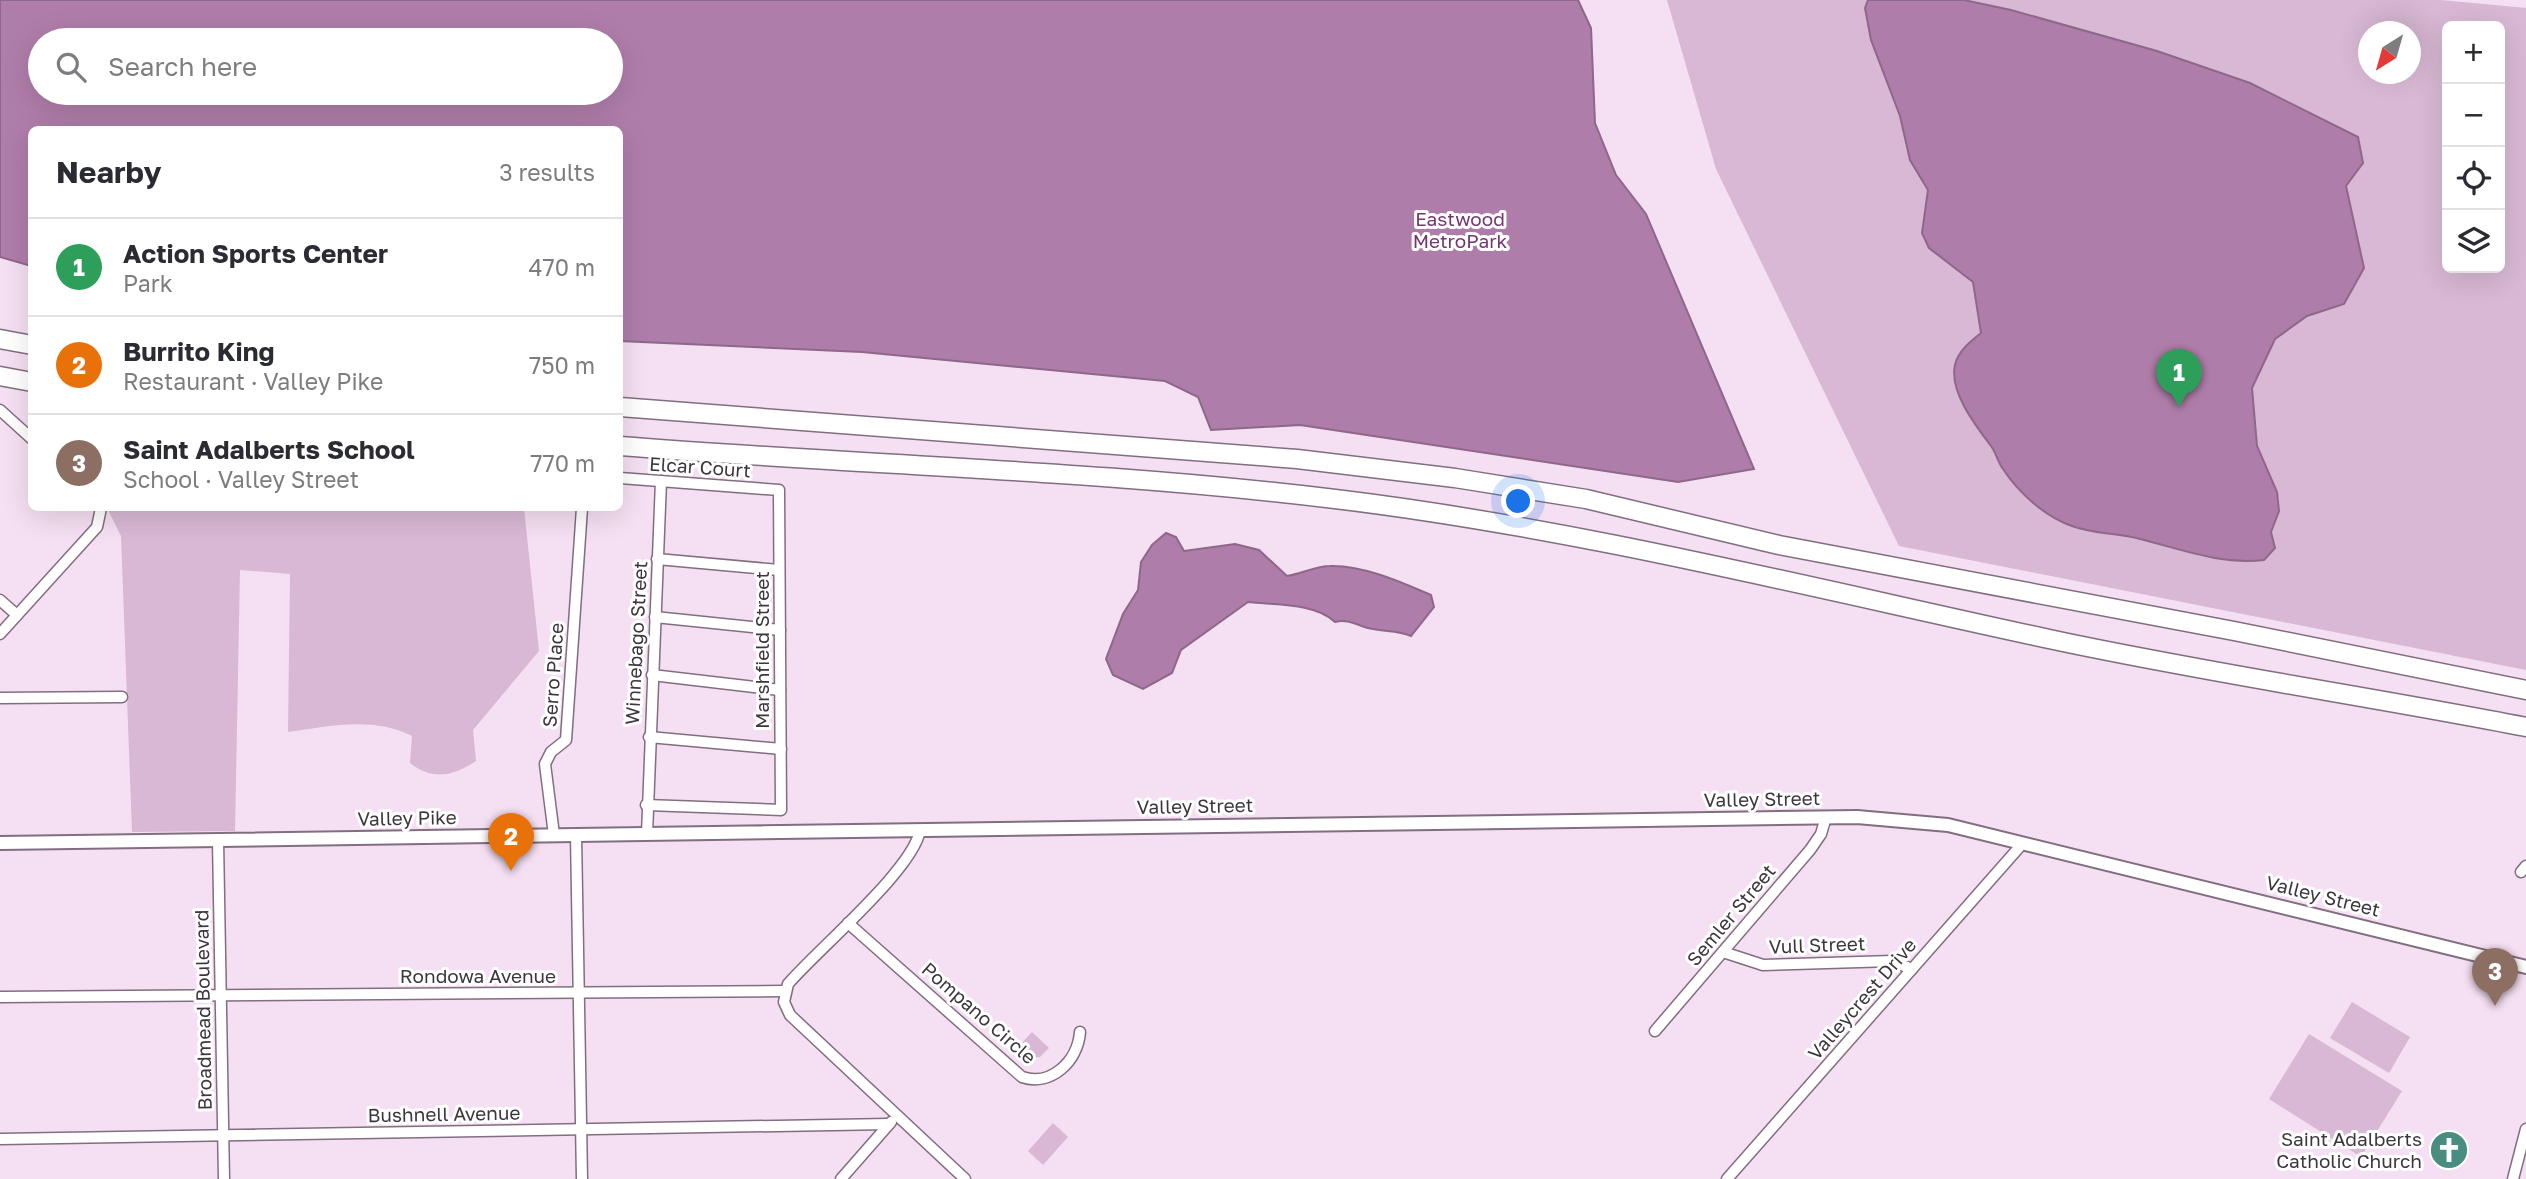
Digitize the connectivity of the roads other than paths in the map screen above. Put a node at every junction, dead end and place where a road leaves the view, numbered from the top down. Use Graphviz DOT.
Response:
graph roads {
  1 [pos="0,339"];
  2 [pos="28,344"];
  3 [pos="0,376"];
  4 [pos="28,381"];
  5 [pos="623,407"];
  6 [pos="0,410"];
  7 [pos="28,435"];
  8 [pos="623,446"];
  9 [pos="623,478"];
  10 [pos="661,481"];
  11 [pos="779,490"];
  12 [pos="100,511"];
  13 [pos="582,511"];
  14 [pos="657,559"];
  15 [pos="779,570"];
  16 [pos="0,600"];
  17 [pos="17,615"];
  18 [pos="655,617"];
  19 [pos="780,630"];
  20 [pos="0,634"];
  21 [pos="652,675"];
  22 [pos="780,690"];
  23 [pos="2526,690"];
  24 [pos="122,697"];
  25 [pos="0,698"];
  26 [pos="2526,727"];
  27 [pos="649,737"];
  28 [pos="781,749"];
  29 [pos="646,805"];
  30 [pos="1826,817"];
  31 [pos="981,829"];
  32 [pos="920,830"];
  33 [pos="647,834"];
  34 [pos="554,835"];
  35 [pos="576,835"];
  36 [pos="218,840"];
  37 [pos="0,843"];
  38 [pos="2023,843"];
  39 [pos="848,923"];
  40 [pos="1723,952"];
  41 [pos="2526,967"];
  42 [pos="1912,969"];
  43 [pos="785,991"];
  44 [pos="578,993"];
  45 [pos="220,996"];
  46 [pos="0,997"];
  47 [pos="1655,1031"];
  48 [pos="1080,1032"];
  49 [pos="892,1120"];
  50 [pos="581,1129"];
  51 [pos="2526,1129"];
  52 [pos="223,1135"];
  53 [pos="0,1139"];
  54 [pos="223,1179"];
  55 [pos="582,1179"];
  56 [pos="841,1179"];
  57 [pos="965,1179"];
  58 [pos="1727,1179"];
  59 [pos="2513,1179"];
  1 -- 2 [label="highway"];
  3 -- 4 [label="highway"];
  5 -- 23 [label="highway"];
  6 -- 7 [label="street"];
  8 -- 26 [label="highway"];
  9 -- 10 [label="street, Elcar Court"];
  10 -- 11 [label="street, Elcar Court"];
  10 -- 14 [label="street, Winnebago Street"];
  11 -- 15 [label="street, Marshfield Street"];
  12 -- 17 [label="street"];
  13 -- 34 [label="street, Serro Place"];
  14 -- 15 [label="street"];
  14 -- 18 [label="street, Winnebago Street"];
  15 -- 19 [label="street, Marshfield Street"];
  16 -- 17 [label="street"];
  17 -- 20 [label="street"];
  18 -- 19 [label="street"];
  18 -- 21 [label="street, Winnebago Street"];
  19 -- 22 [label="street, Marshfield Street"];
  21 -- 22 [label="street"];
  21 -- 27 [label="street, Winnebago Street"];
  22 -- 28 [label="street, Marshfield Street"];
  24 -- 25 [label="street"];
  27 -- 28 [label="street"];
  27 -- 29 [label="street, Winnebago Street"];
  28 -- 29 [label="street, Marshfield Street"];
  29 -- 33 [label="street, Winnebago Street"];
  30 -- 31 [label="street, Valley Street"];
  30 -- 38 [label="street, Valley Street"];
  30 -- 40 [label="street, Semler Street"];
  31 -- 32 [label="street, Valley Pike"];
  32 -- 33 [label="street, Valley Pike"];
  32 -- 39 [label="street"];
  33 -- 35 [label="street, Valley Pike"];
  34 -- 35 [label="street, Valley Pike"];
  34 -- 36 [label="street, Valley Pike"];
  35 -- 44 [label="street"];
  36 -- 37 [label="street, Valley Pike"];
  36 -- 45 [label="street, Broadmead Boulevard"];
  38 -- 41 [label="street, Valley Street"];
  38 -- 42 [label="street, Valleycrest Drive"];
  39 -- 43 [label="street"];
  39 -- 48 [label="street, Pompano Circle"];
  40 -- 42 [label="street, Vull Street"];
  40 -- 47 [label="street, Semler Street"];
  42 -- 58 [label="street, Valleycrest Drive"];
  43 -- 44 [label="street, Rondowa Avenue"];
  43 -- 49 [label="street"];
  44 -- 45 [label="street, Rondowa Avenue"];
  44 -- 50 [label="street"];
  45 -- 46 [label="street, Rondowa Avenue"];
  45 -- 52 [label="street, Broadmead Boulevard"];
  49 -- 50 [label="street, Bushnell Avenue"];
  49 -- 56 [label="street"];
  49 -- 57 [label="street"];
  50 -- 52 [label="street, Bushnell Avenue"];
  50 -- 55 [label="street"];
  51 -- 59 [label="street"];
  52 -- 53 [label="street, Bushnell Avenue"];
  52 -- 54 [label="street, Broadmead Boulevard"];
}
